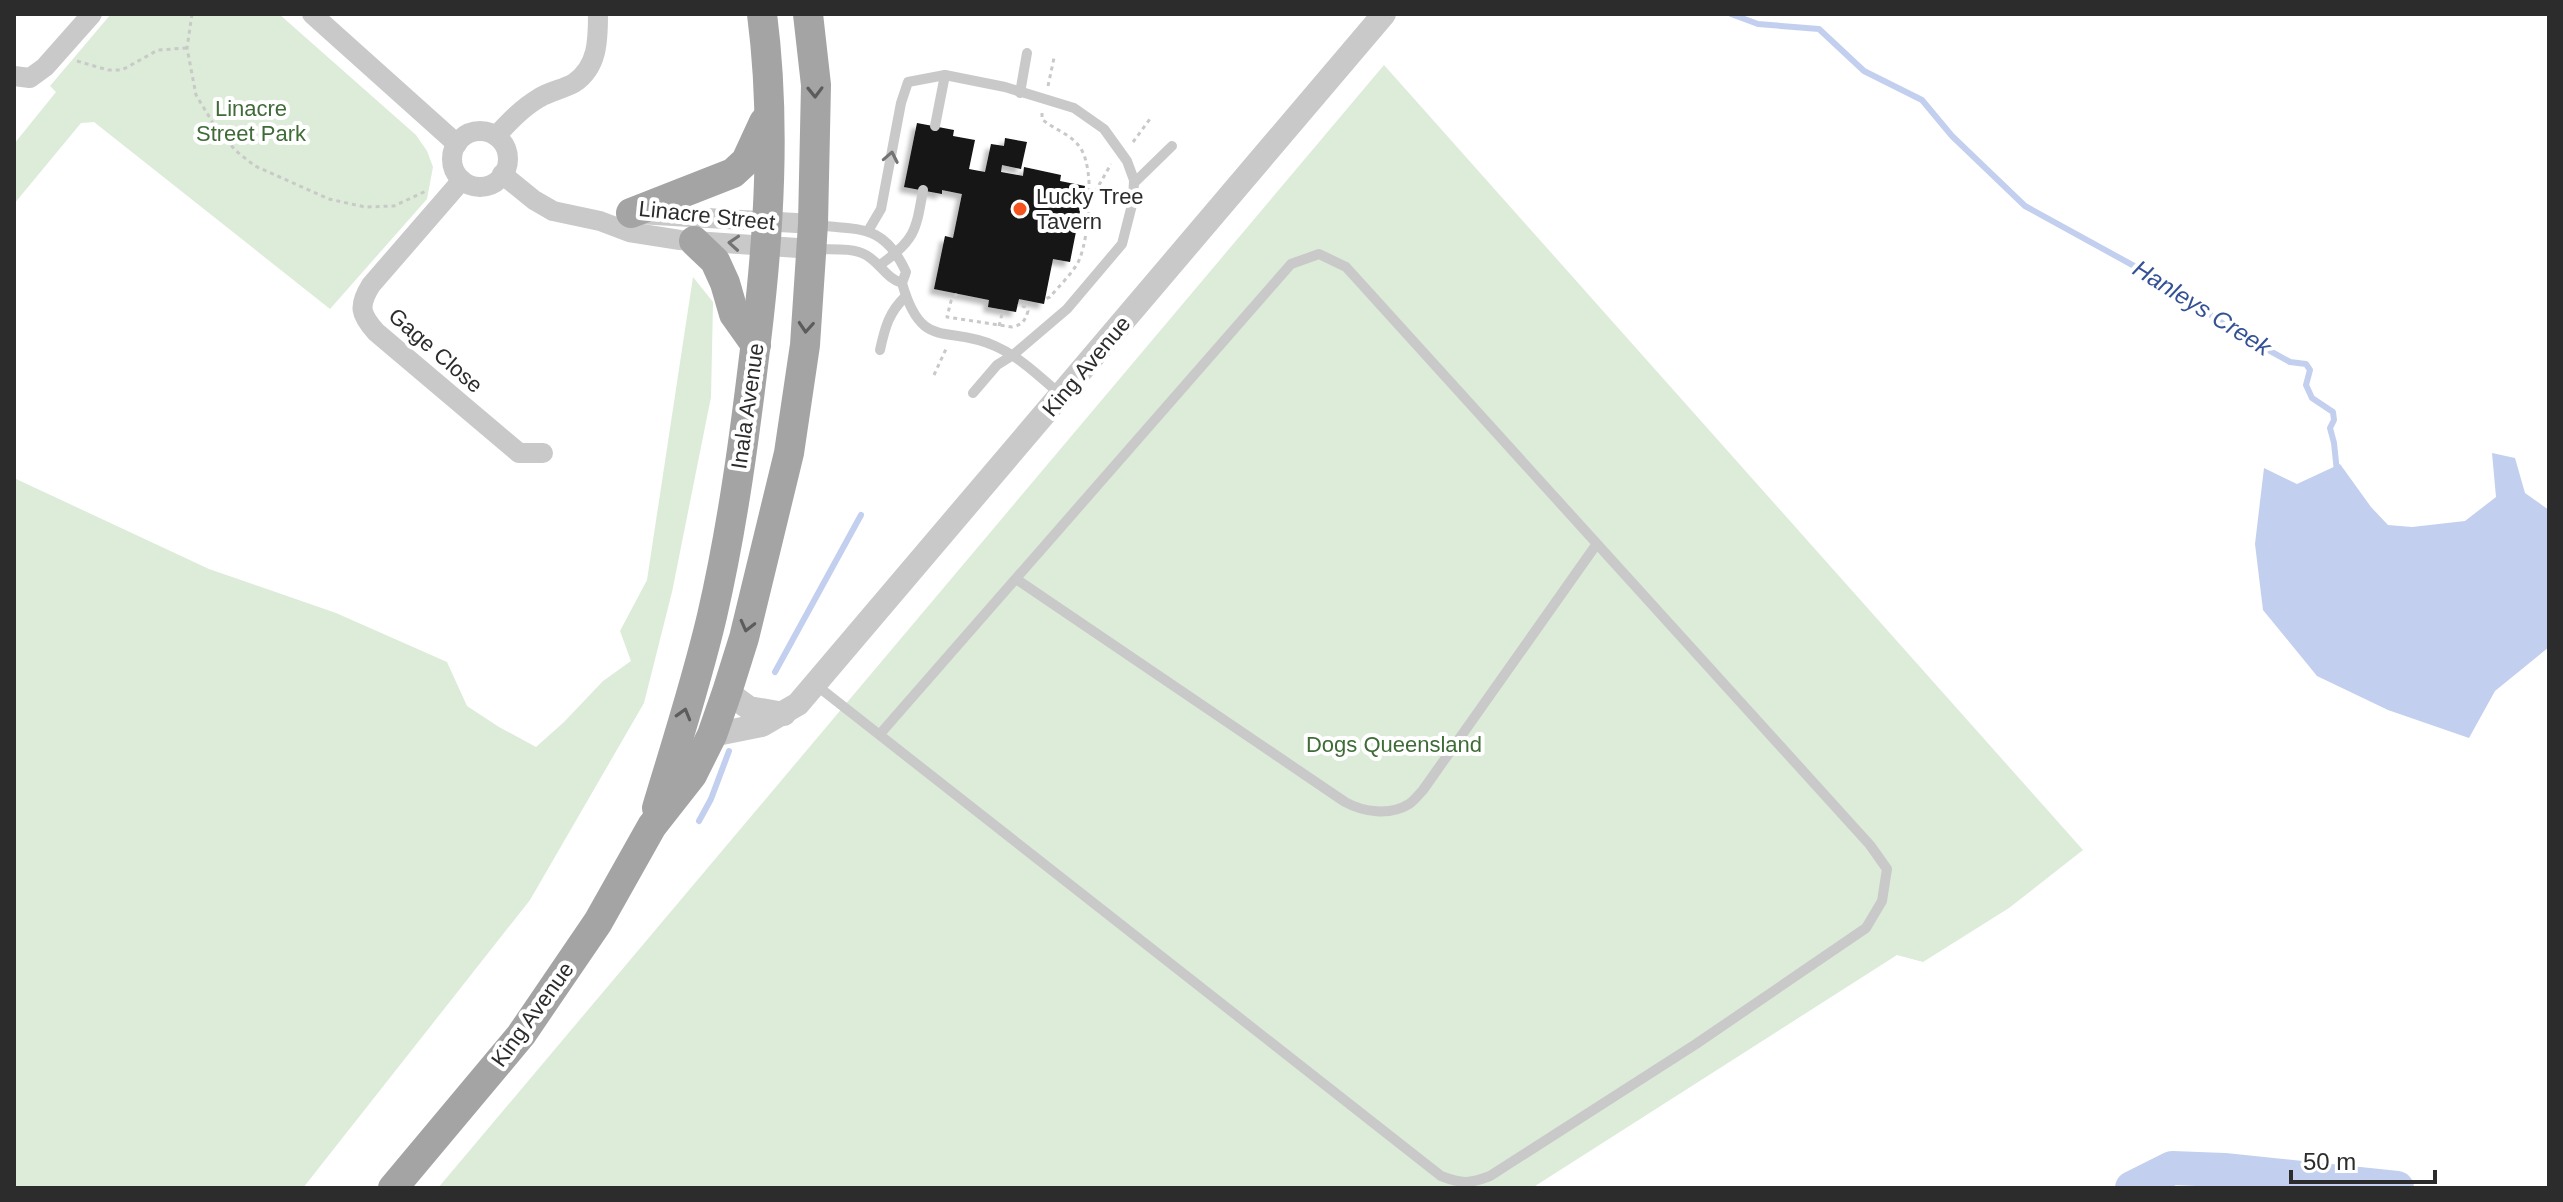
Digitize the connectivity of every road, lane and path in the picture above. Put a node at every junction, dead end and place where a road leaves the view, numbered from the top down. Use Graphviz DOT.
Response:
graph roads {
  1 [pos="92,14"];
  2 [pos="192,14"];
  3 [pos="312,14"];
  4 [pos="598,14"];
  5 [pos="762,14"];
  6 [pos="808,14"];
  7 [pos="1376,17"];
  8 [pos="187,48"];
  9 [pos="59,52"];
  10 [pos="1027,53"];
  11 [pos="1054,58"];
  12 [pos="945,75"];
  13 [pos="14,76"];
  14 [pos="1020,93"];
  15 [pos="1045,99"];
  16 [pos="768,115"];
  17 [pos="1150,119"];
  18 [pos="935,126"];
  19 [pos="496,136"];
  20 [pos="457,144"];
  21 [pos="1172,146"];
  22 [pos="1122,153"];
  23 [pos="502,174"];
  24 [pos="462,180"];
  25 [pos="1134,183"];
  26 [pos="429,190"];
  27 [pos="923,190"];
  28 [pos="1090,200"];
  29 [pos="630,223"];
  30 [pos="868,231"];
  31 [pos="767,233"];
  32 [pos="812,237"];
  33 [pos="694,241"];
  34 [pos="898,253"];
  35 [pos="880,265"];
  36 [pos="902,283"];
  37 [pos="957,294"];
  38 [pos="906,296"];
  39 [pos="1045,299"];
  40 [pos="1018,304"];
  41 [pos="1003,310"];
  42 [pos="999,326"];
  43 [pos="756,345"];
  44 [pos="948,345"];
  45 [pos="880,350"];
  46 [pos="1013,355"];
  47 [pos="934,375"];
  48 [pos="973,393"];
  49 [pos="1062,395"];
  50 [pos="543,453"];
  51 [pos="1596,545"];
  52 [pos="1016,579"];
  53 [pos="816,685"];
  54 [pos="727,692"];
  55 [pos="784,714"];
  56 [pos="880,734"];
  57 [pos="708,742"];
  58 [pos="663,789"];
  59 [pos="652,826"];
  60 [pos="393,1188"];
  1 -- 9 [label="street"];
  2 -- 8 [label="path"];
  3 -- 20 [label="street"];
  4 -- 19 [label="street"];
  5 -- 16 [label="main road, Inala Avenue"];
  6 -- 32 [label="main road, Inala Avenue, one-way"];
  7 -- 49 [label="street, King Avenue"];
  8 -- 9 [label="path"];
  8 -- 26 [label="path"];
  9 -- 13 [label="street"];
  10 -- 14 [label="lane"];
  11 -- 15 [label="path"];
  12 -- 14 [label="lane"];
  12 -- 18 [label="lane"];
  30 -- 12 [label="lane, one-way"];
  14 -- 15 [label="lane"];
  15 -- 22 [label="lane"];
  15 -- 28 [label="path"];
  16 -- 29 [label="main road"];
  16 -- 31 [label="main road, Inala Avenue"];
  17 -- 22 [label="path"];
  19 -- 20 [label="street"];
  19 -- 23 [label="street"];
  20 -- 24 [label="street"];
  21 -- 25 [label="lane"];
  22 -- 25 [label="lane"];
  22 -- 28 [label="path"];
  23 -- 24 [label="street"];
  23 -- 29 [label="street, Linacre Street"];
  24 -- 50 [label="street, Gage Close"];
  25 -- 46 [label="lane"];
  27 -- 34 [label="lane"];
  28 -- 39 [label="path"];
  29 -- 31 [label="street, Linacre Street"];
  29 -- 33 [label="street, Linacre Street"];
  30 -- 32 [label="lane"];
  30 -- 34 [label="lane"];
  31 -- 32 [label="street, Linacre Street"];
  31 -- 33 [label="street, Linacre Street, one-way"];
  31 -- 43 [label="main road, Inala Avenue"];
  32 -- 35 [label="lane"];
  32 -- 54 [label="main road, Inala Avenue, one-way"];
  33 -- 43 [label="main road"];
  34 -- 35 [label="lane"];
  34 -- 36 [label="lane"];
  35 -- 36 [label="lane"];
  36 -- 38 [label="lane"];
  37 -- 42 [label="path"];
  38 -- 45 [label="lane"];
  38 -- 46 [label="lane"];
  40 -- 42 [label="path"];
  41 -- 42 [label="path"];
  58 -- 43 [label="main road, Inala Avenue, one-way"];
  44 -- 47 [label="path"];
  46 -- 48 [label="lane"];
  46 -- 49 [label="lane"];
  49 -- 53 [label="street, King Avenue"];
  51 -- 52 [label="lane"];
  51 -- 52 [label="lane"];
  51 -- 56 [label="lane"];
  52 -- 56 [label="lane"];
  53 -- 55 [label="street, King Avenue"];
  53 -- 56 [label="lane"];
  54 -- 55 [label="street"];
  54 -- 57 [label="main road, Inala Avenue"];
  55 -- 57 [label="street, King Avenue"];
  57 -- 59 [label="main road, King Avenue"];
  58 -- 59 [label="main road, King Avenue"];
  59 -- 60 [label="main road, King Avenue"];
}
